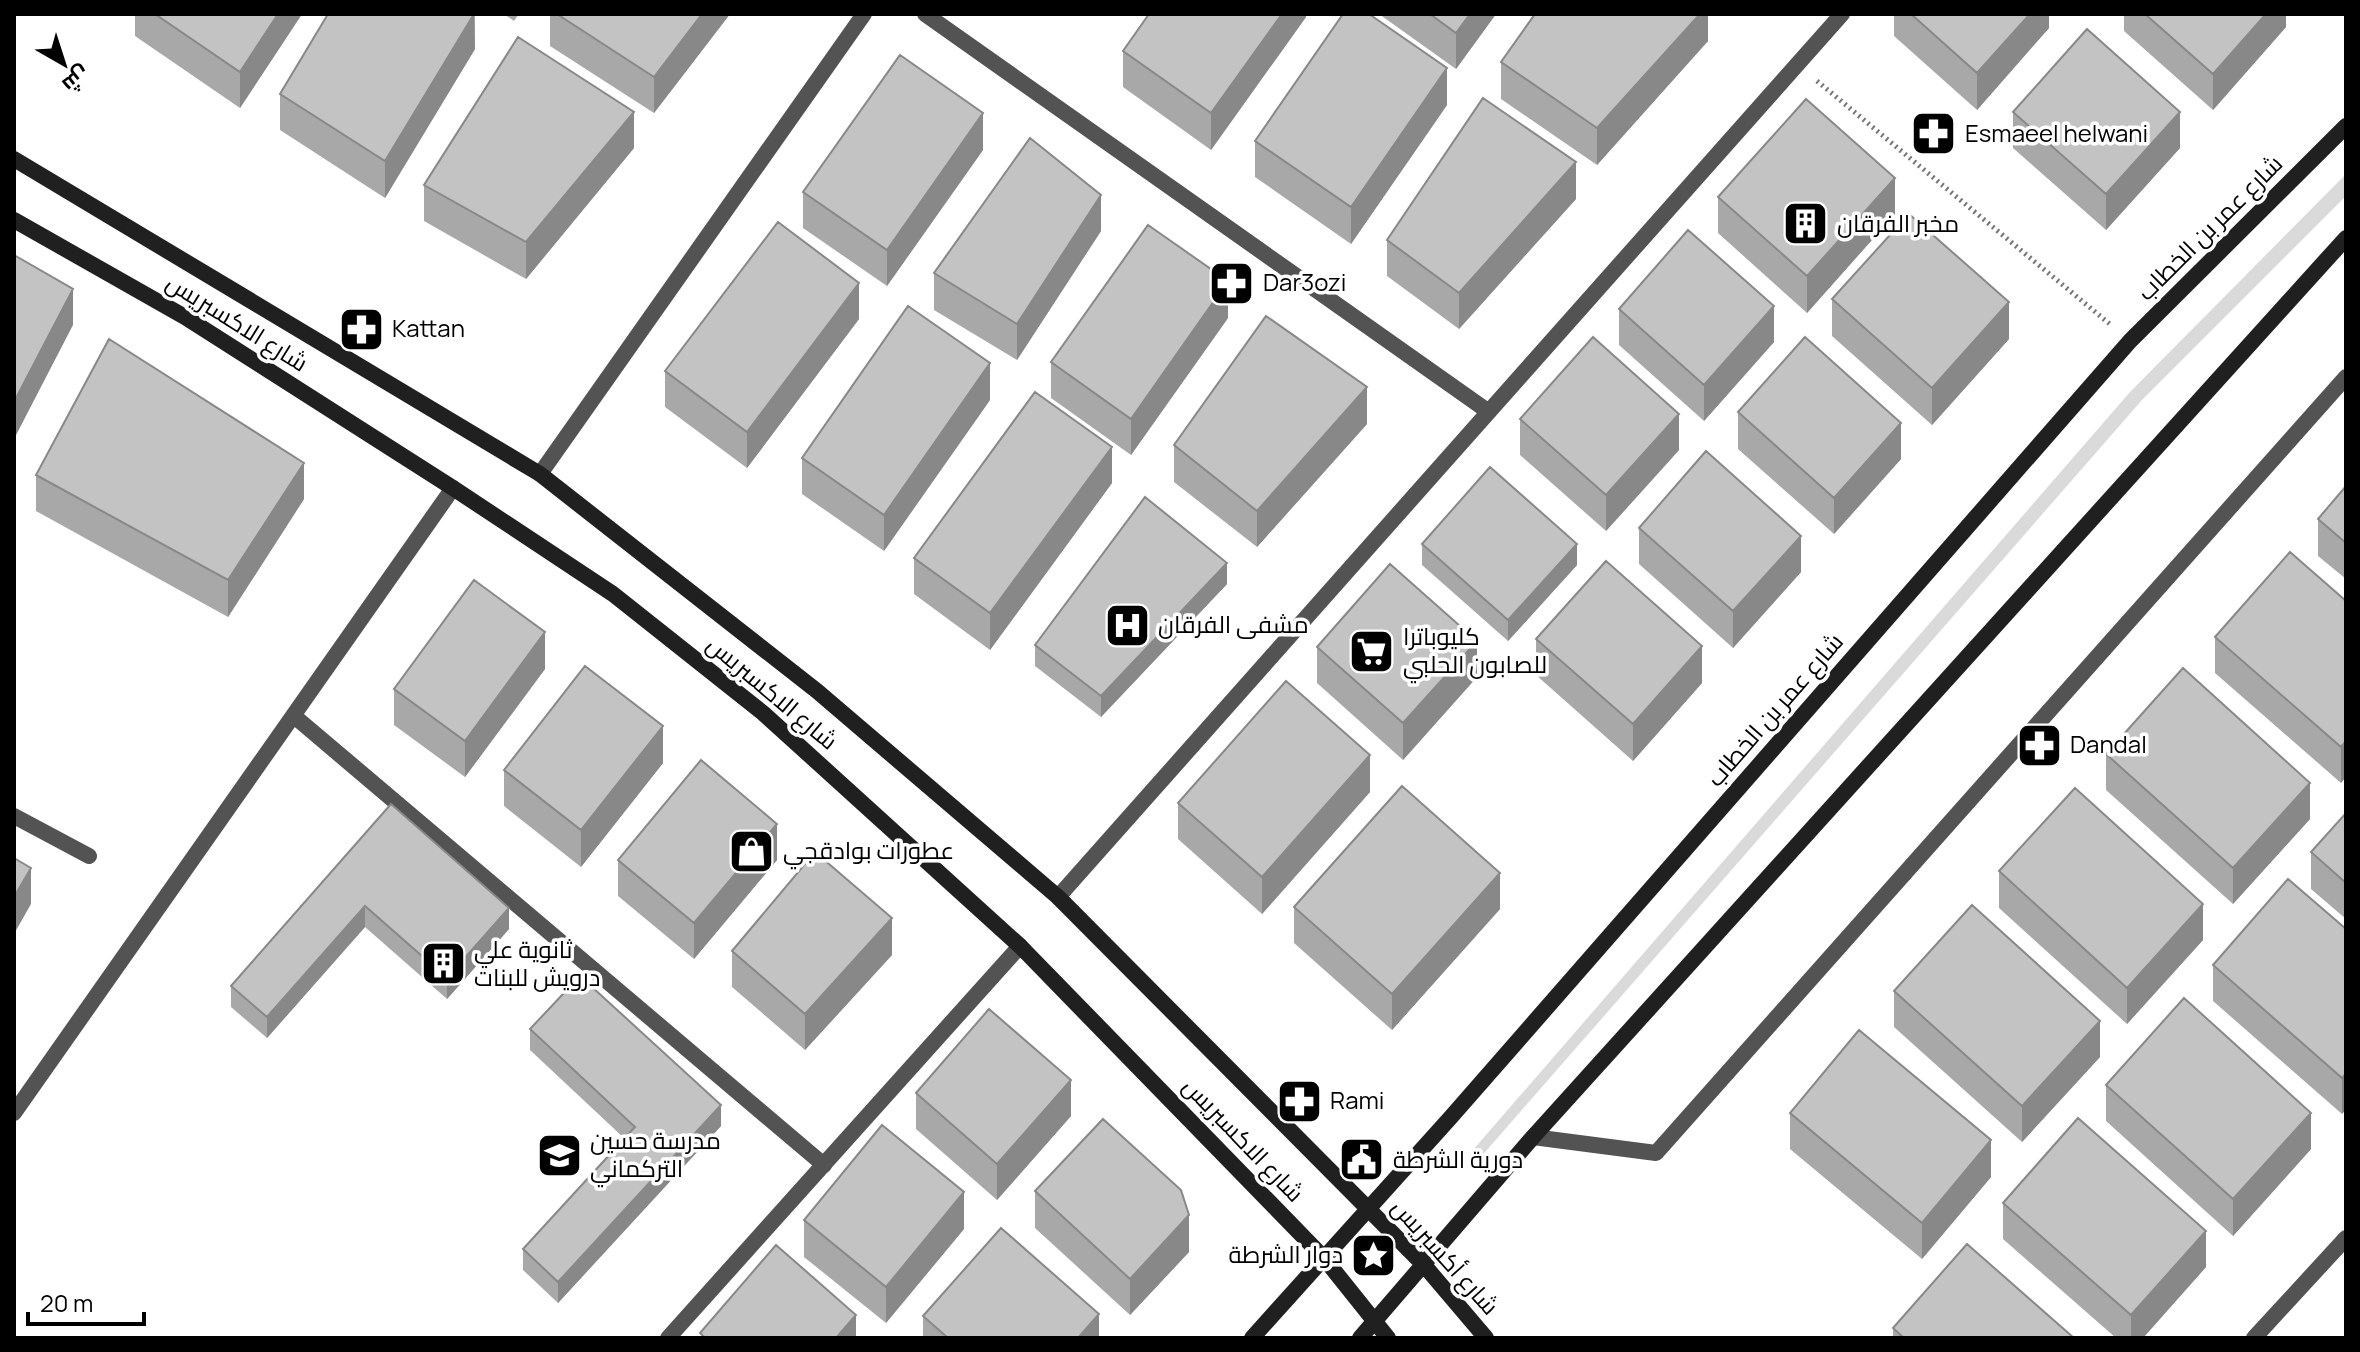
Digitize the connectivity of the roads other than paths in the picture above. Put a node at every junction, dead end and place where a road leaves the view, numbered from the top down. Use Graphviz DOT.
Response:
graph roads {
  1 [pos="864,14"];
  2 [pos="925,14"];
  3 [pos="1842,14"];
  4 [pos="2346,126"];
  5 [pos="14,159"];
  6 [pos="14,220"];
  7 [pos="2346,238"];
  8 [pos="2346,377"];
  9 [pos="1489,412"];
  10 [pos="540,474"];
  11 [pos="453,488"];
  12 [pos="294,716"];
  13 [pos="14,816"];
  14 [pos="89,856"];
  15 [pos="1058,897"];
  16 [pos="1020,946"];
  17 [pos="14,1113"];
  18 [pos="1533,1137"];
  19 [pos="824,1165"];
  20 [pos="1368,1208"];
  21 [pos="2346,1238"];
  22 [pos="1324,1258"];
  23 [pos="1424,1265"];
  24 [pos="1374,1322"];
  25 [pos="668,1338"];
  26 [pos="1252,1338"];
  27 [pos="1360,1338"];
  28 [pos="1388,1338"];
  29 [pos="1486,1338"];
  30 [pos="2254,1338"];
  1 -- 10 [label="street"];
  2 -- 9 [label="street"];
  3 -- 9 [label="street"];
  4 -- 20 [label="street, شارع عمر بن الخطاب"];
  5 -- 10 [label="street, شارع أكسبريس"];
  6 -- 11 [label="street, شارع الاكسبريس"];
  7 -- 18 [label="street"];
  8 -- 18 [label="street"];
  9 -- 15 [label="street"];
  10 -- 15 [label="street, شارع أكسبريس"];
  11 -- 12 [label="street"];
  11 -- 16 [label="street, شارع الاكسبريس"];
  12 -- 17 [label="street"];
  12 -- 19 [label="street"];
  13 -- 14 [label="street"];
  15 -- 20 [label="street, شارع أكسبريس"];
  16 -- 19 [label="street"];
  16 -- 22 [label="street, شارع الاكسبريس"];
  18 -- 23 [label="street"];
  19 -- 25 [label="street"];
  20 -- 22 [label="street, شارع عمر بن الخطاب"];
  20 -- 23 [label="street, شارع أكسبريس"];
  21 -- 30 [label="street"];
  22 -- 24 [label="street, شارع الاكسبريس"];
  22 -- 26 [label="street, شارع عمر بن الخطاب"];
  23 -- 24 [label="street"];
  23 -- 29 [label="street, شارع أكسبريس"];
  24 -- 27 [label="street"];
  24 -- 28 [label="street, شارع الاكسبريس"];
}
